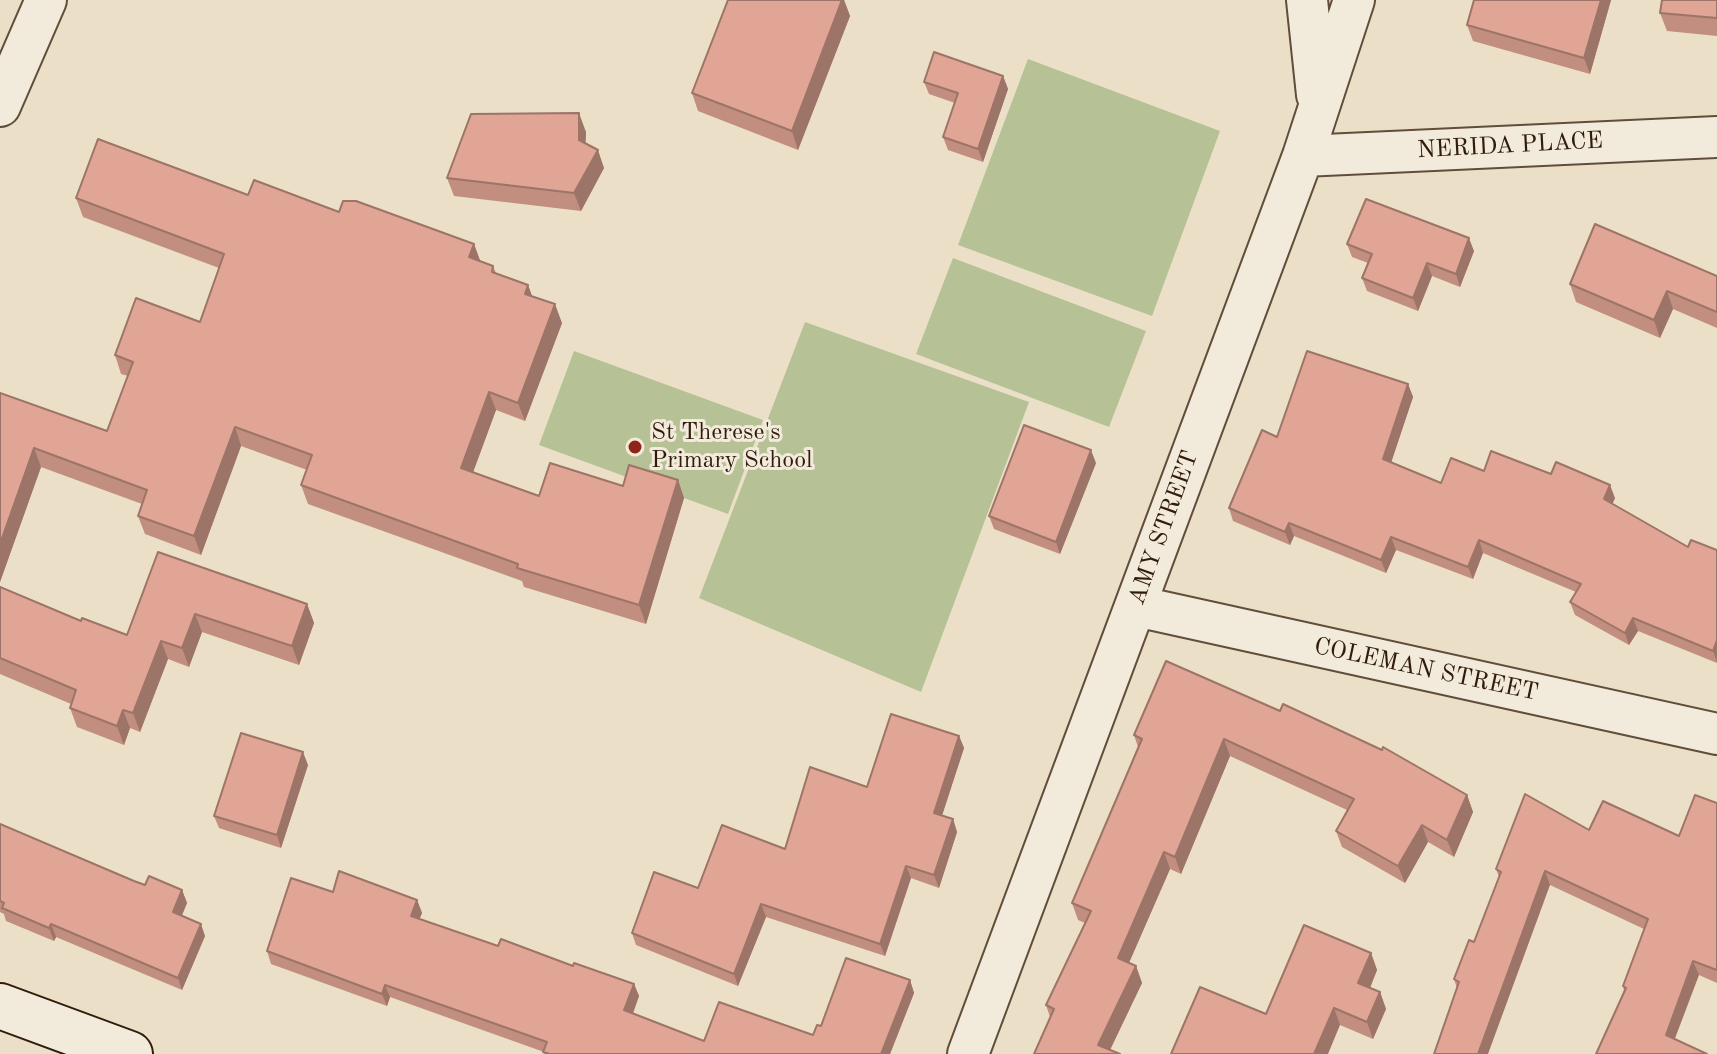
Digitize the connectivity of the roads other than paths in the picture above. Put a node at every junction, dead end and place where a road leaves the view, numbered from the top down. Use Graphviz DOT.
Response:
graph roads {
  1 [pos="46,0"];
  2 [pos="1307,0"];
  3 [pos="1354,0"];
  4 [pos="0,106"];
  5 [pos="1319,107"];
  6 [pos="1717,137"];
  7 [pos="1303,156"];
  8 [pos="1136,606"];
  9 [pos="1717,734"];
  10 [pos="0,1006"];
  11 [pos="130,1054"];
  12 [pos="968,1054"];
  1 -- 4 [label="street"];
  2 -- 5 [label="street"];
  3 -- 5 [label="street, AMY STREET"];
  5 -- 7 [label="street, AMY STREET"];
  6 -- 7 [label="street, NERIDA PLACE"];
  7 -- 8 [label="street, AMY STREET"];
  8 -- 9 [label="street, COLEMAN STREET"];
  8 -- 12 [label="street, AMY STREET"];
  10 -- 11 [label="street"];
}
